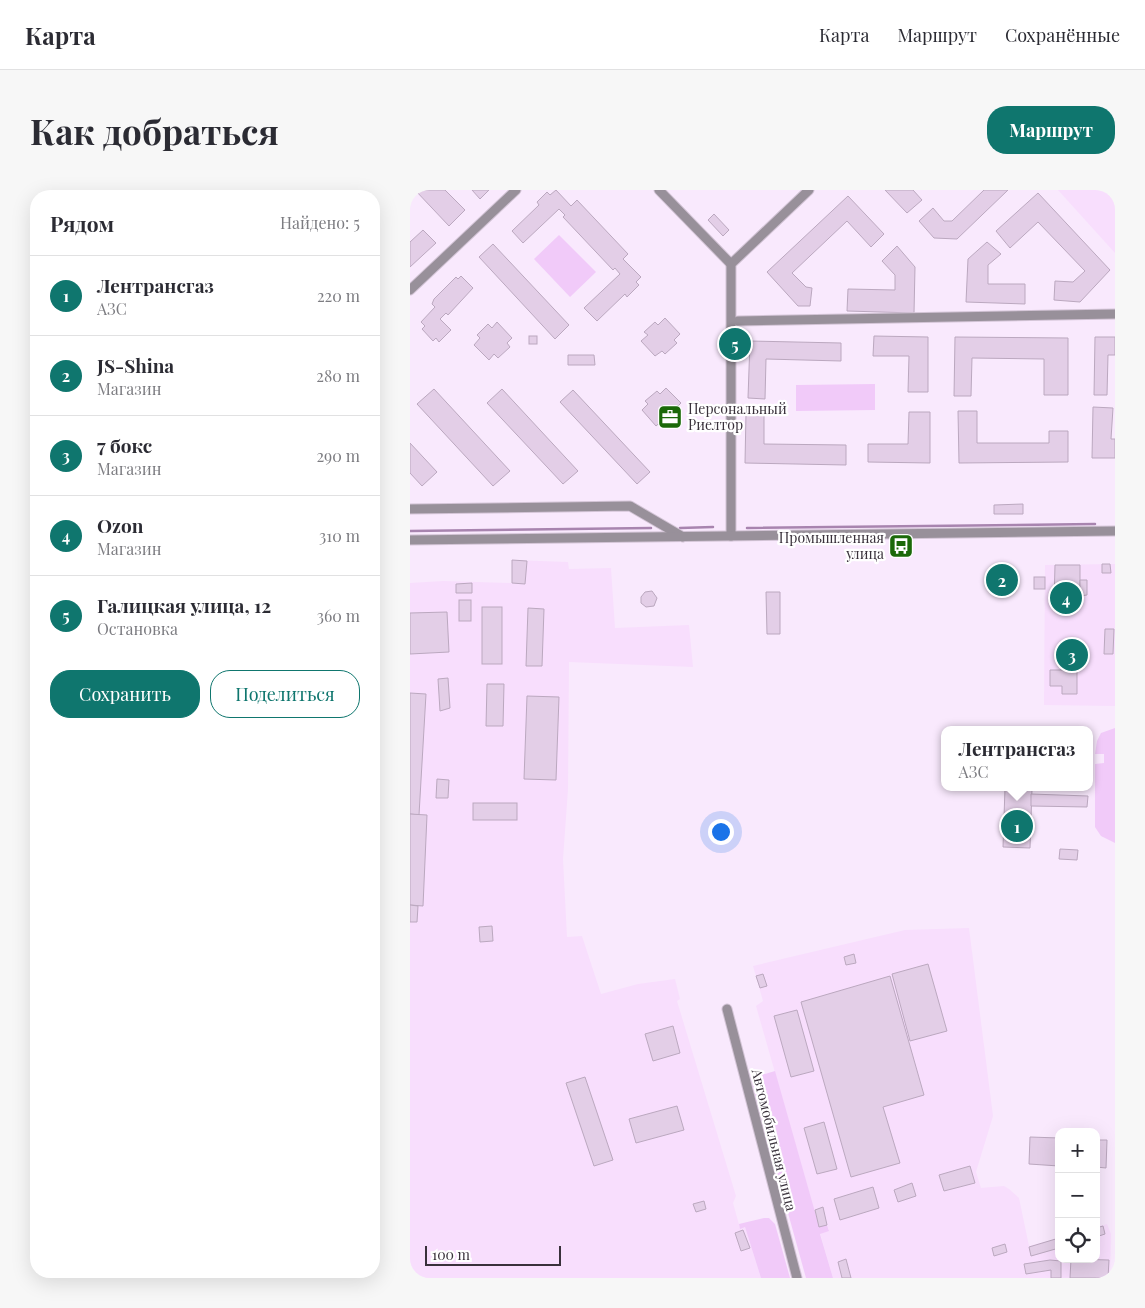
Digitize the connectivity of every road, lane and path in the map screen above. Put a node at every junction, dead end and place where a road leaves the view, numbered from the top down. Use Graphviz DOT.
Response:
graph roads {
  1 [pos="516,190"];
  2 [pos="659,190"];
  3 [pos="808,190"];
  4 [pos="730,264"];
  5 [pos="410,290"];
  6 [pos="1115,314"];
  7 [pos="738,321"];
  8 [pos="410,509"];
  9 [pos="1115,532"];
  10 [pos="731,536"];
  11 [pos="683,537"];
  12 [pos="410,540"];
  13 [pos="727,1008"];
  14 [pos="797,1278"];
  1 -- 5 [label="street"];
  2 -- 4 [label="street"];
  3 -- 4 [label="street"];
  4 -- 10 [label="street"];
  6 -- 7 [label="street"];
  8 -- 11 [label="street"];
  9 -- 10 [label="street"];
  10 -- 11 [label="street"];
  11 -- 12 [label="street"];
  13 -- 14 [label="street, Автомобильная улица"];
}
